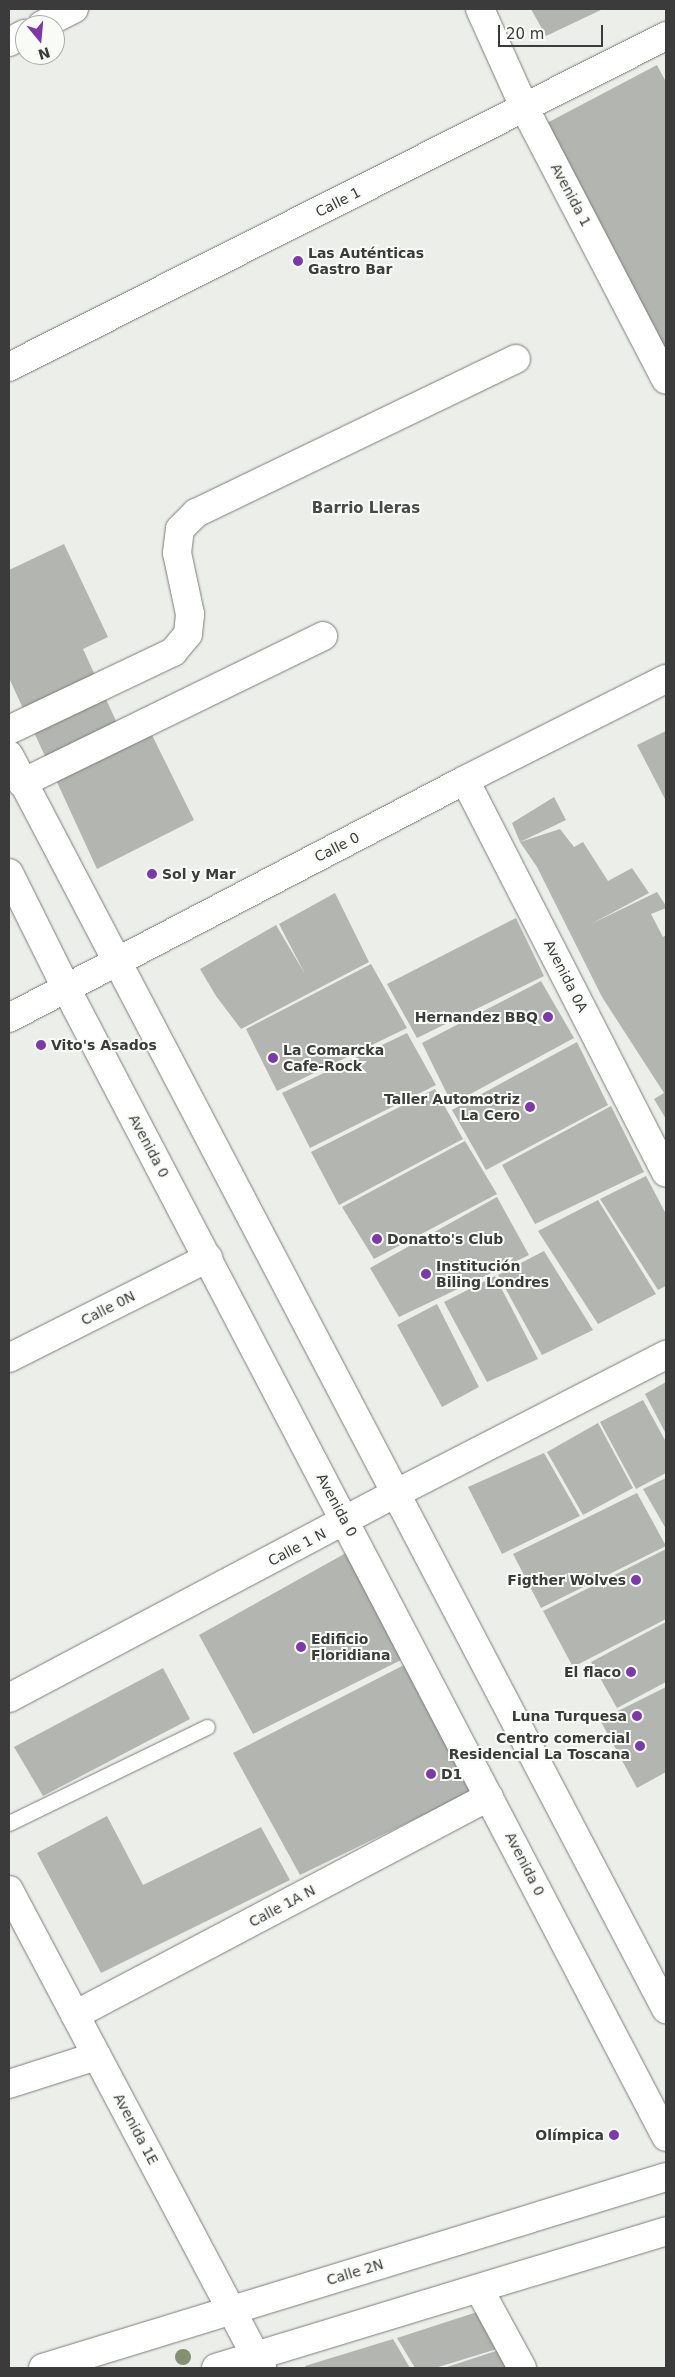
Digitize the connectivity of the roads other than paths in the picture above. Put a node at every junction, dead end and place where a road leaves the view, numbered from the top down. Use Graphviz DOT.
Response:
graph roads {
  1 [pos="74,9"];
  2 [pos="480,9"];
  3 [pos="62,15"];
  4 [pos="666,36"];
  5 [pos="525,109"];
  6 [pos="516,359"];
  7 [pos="9,367"];
  8 [pos="666,380"];
  9 [pos="323,636"];
  10 [pos="666,679"];
  11 [pos="9,730"];
  12 [pos="9,755"];
  13 [pos="465,780"];
  14 [pos="22,783"];
  15 [pos="9,873"];
  16 [pos="116,961"];
  17 [pos="66,988"];
  18 [pos="9,1018"];
  19 [pos="666,1172"];
  20 [pos="208,1258"];
  21 [pos="666,1355"];
  22 [pos="9,1358"];
  23 [pos="395,1494"];
  24 [pos="345,1522"];
  25 [pos="9,1698"];
  26 [pos="208,1727"];
  27 [pos="490,1797"];
  28 [pos="9,1823"];
  29 [pos="9,1890"];
  30 [pos="663,1993"];
  31 [pos="75,2015"];
  32 [pos="97,2056"];
  33 [pos="9,2084"];
  34 [pos="666,2137"];
  35 [pos="666,2177"];
  36 [pos="666,2232"];
  37 [pos="479,2289"];
  38 [pos="231,2310"];
  39 [pos="258,2362"];
  40 [pos="43,2368"];
  41 [pos="216,2368"];
  42 [pos="522,2368"];
  1 -- 3 [label="street"];
  2 -- 5 [label="street, Avenida 1"];
  4 -- 5 [label="street, Calle 1"];
  5 -- 7 [label="street, Calle 1"];
  5 -- 8 [label="street, Avenida 1"];
  6 -- 11 [label="street"];
  9 -- 14 [label="street"];
  10 -- 13 [label="street, Calle 0"];
  12 -- 14 [label="street"];
  13 -- 16 [label="street, Calle 0"];
  13 -- 19 [label="street, Avenida 0A"];
  14 -- 16 [label="street"];
  15 -- 17 [label="street, Avenida 0"];
  16 -- 17 [label="street, Calle 0"];
  16 -- 23 [label="street"];
  17 -- 18 [label="street, Calle 0"];
  17 -- 20 [label="street, Avenida 0"];
  20 -- 22 [label="street, Calle 0N"];
  20 -- 24 [label="street, Avenida 0"];
  21 -- 23 [label="street, Calle 1 N"];
  23 -- 24 [label="street, Calle 1 N"];
  23 -- 30 [label="street"];
  24 -- 25 [label="street, Calle 1 N"];
  24 -- 27 [label="street, Avenida 0"];
  26 -- 28 [label="lane"];
  27 -- 31 [label="street, Calle 1A N"];
  27 -- 34 [label="street, Avenida 0"];
  29 -- 31 [label="street, Avenida 1E"];
  31 -- 32 [label="street, Avenida 1E"];
  32 -- 33 [label="street"];
  32 -- 38 [label="street, Avenida 1E"];
  35 -- 38 [label="street, Calle 2N"];
  36 -- 37 [label="street"];
  37 -- 39 [label="street"];
  37 -- 42 [label="street"];
  38 -- 39 [label="street, Avenida 1E"];
  38 -- 40 [label="street, Calle 2N"];
  39 -- 41 [label="street"];
}
